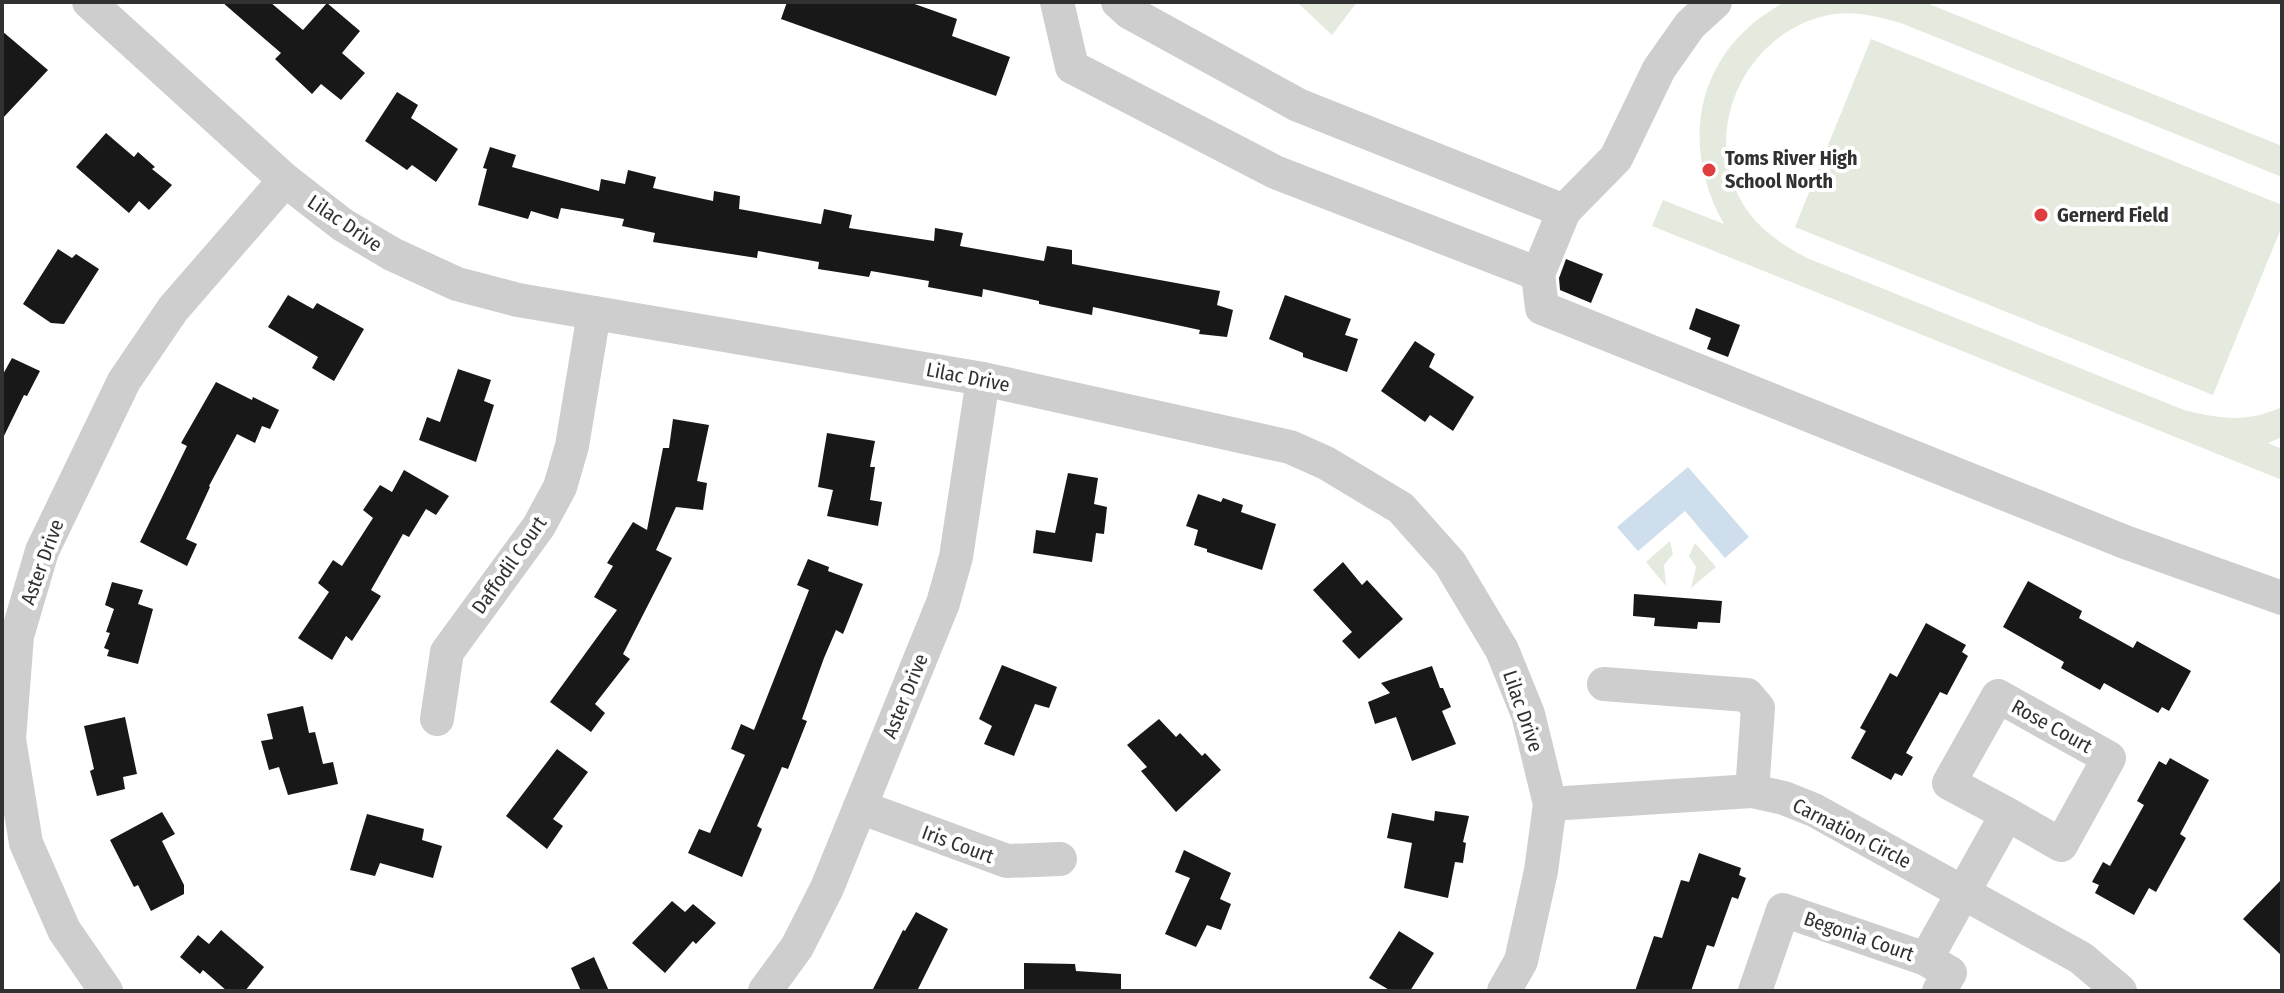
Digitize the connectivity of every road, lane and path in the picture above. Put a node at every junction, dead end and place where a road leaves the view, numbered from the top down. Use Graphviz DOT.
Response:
graph roads {
  1 [pos="89,2"];
  2 [pos="1057,2"];
  3 [pos="1118,2"];
  4 [pos="1715,2"];
  5 [pos="285,180"];
  6 [pos="1564,211"];
  7 [pos="1538,274"];
  8 [pos="594,313"];
  9 [pos="983,379"];
  10 [pos="2282,598"];
  11 [pos="1604,684"];
  12 [pos="437,719"];
  13 [pos="1752,791"];
  14 [pos="1550,804"];
  15 [pos="860,807"];
  16 [pos="2007,814"];
  17 [pos="1060,859"];
  18 [pos="1963,892"];
  19 [pos="1926,959"];
  20 [pos="106,991"];
  21 [pos="765,991"];
  22 [pos="1504,991"];
  23 [pos="1755,991"];
  24 [pos="1939,991"];
  25 [pos="2120,991"];
  1 -- 5 [label="street, Lilac Drive"];
  2 -- 7 [label="street"];
  3 -- 6 [label="street"];
  4 -- 6 [label="street"];
  5 -- 8 [label="street, Lilac Drive"];
  5 -- 20 [label="street, Aster Drive"];
  6 -- 7 [label="street"];
  7 -- 10 [label="street"];
  8 -- 9 [label="street, Lilac Drive"];
  8 -- 12 [label="street, Daffodil Court"];
  9 -- 14 [label="street, Lilac Drive"];
  9 -- 15 [label="street, Aster Drive"];
  11 -- 13 [label="street"];
  13 -- 14 [label="street, Carnation Circle"];
  13 -- 18 [label="street, Carnation Circle"];
  14 -- 22 [label="street, Lilac Drive"];
  15 -- 17 [label="street, Iris Court"];
  15 -- 21 [label="street, Aster Drive"];
  16 -- 16 [label="street, Rose Court"];
  16 -- 18 [label="street"];
  18 -- 19 [label="street, Begonia Court"];
  18 -- 25 [label="street, Carnation Circle"];
  19 -- 23 [label="street, Begonia Court"];
  19 -- 24 [label="street, Begonia Court"];
}
